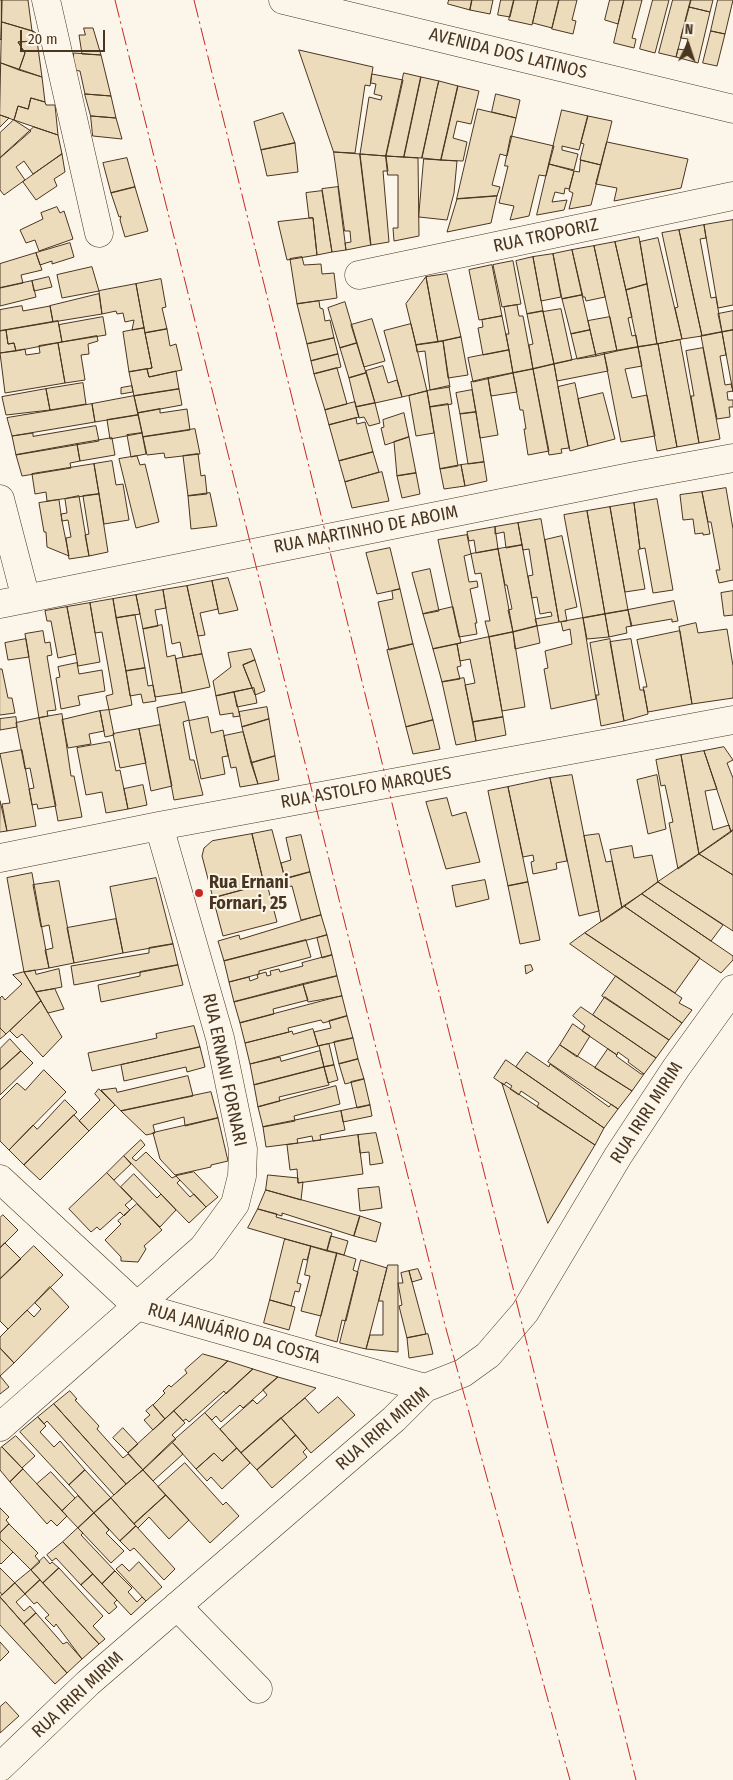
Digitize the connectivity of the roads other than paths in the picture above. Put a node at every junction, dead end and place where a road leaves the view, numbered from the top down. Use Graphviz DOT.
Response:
graph roads {
  1 [pos="46,0"];
  2 [pos="283,0"];
  3 [pos="733,109"];
  4 [pos="733,196"];
  5 [pos="99,233"];
  6 [pos="359,275"];
  7 [pos="733,458"];
  8 [pos="0,499"];
  9 [pos="13,601"];
  10 [pos="733,720"];
  11 [pos="159,826"];
  12 [pos="0,858"];
  13 [pos="733,990"];
  14 [pos="0,1179"];
  15 [pos="138,1306"];
  16 [pos="425,1388"];
  17 [pos="0,1427"];
  18 [pos="177,1606"];
  19 [pos="258,1689"];
  20 [pos="0,1767"];
  1 -- 5 [label="street"];
  2 -- 3 [label="street, AVENIDA DOS LATINOS"];
  4 -- 6 [label="street, RUA TROPORIZ"];
  7 -- 9 [label="street, RUA MARTINHO DE ABOIM"];
  8 -- 9 [label="street"];
  10 -- 11 [label="street, RUA ASTOLFO MARQUES"];
  11 -- 12 [label="street, RUA ASTOLFO MARQUES"];
  11 -- 15 [label="street, RUA ERNANI FORNARI"];
  13 -- 16 [label="street, RUA IRIRI MIRIM"];
  14 -- 15 [label="street, RUA JANUÁRIO DA COSTA"];
  15 -- 16 [label="street, RUA JANUÁRIO DA COSTA"];
  15 -- 17 [label="street, RUA ERNANI FORNARI"];
  16 -- 18 [label="street, RUA IRIRI MIRIM"];
  18 -- 19 [label="street"];
  18 -- 20 [label="street, RUA IRIRI MIRIM"];
}
